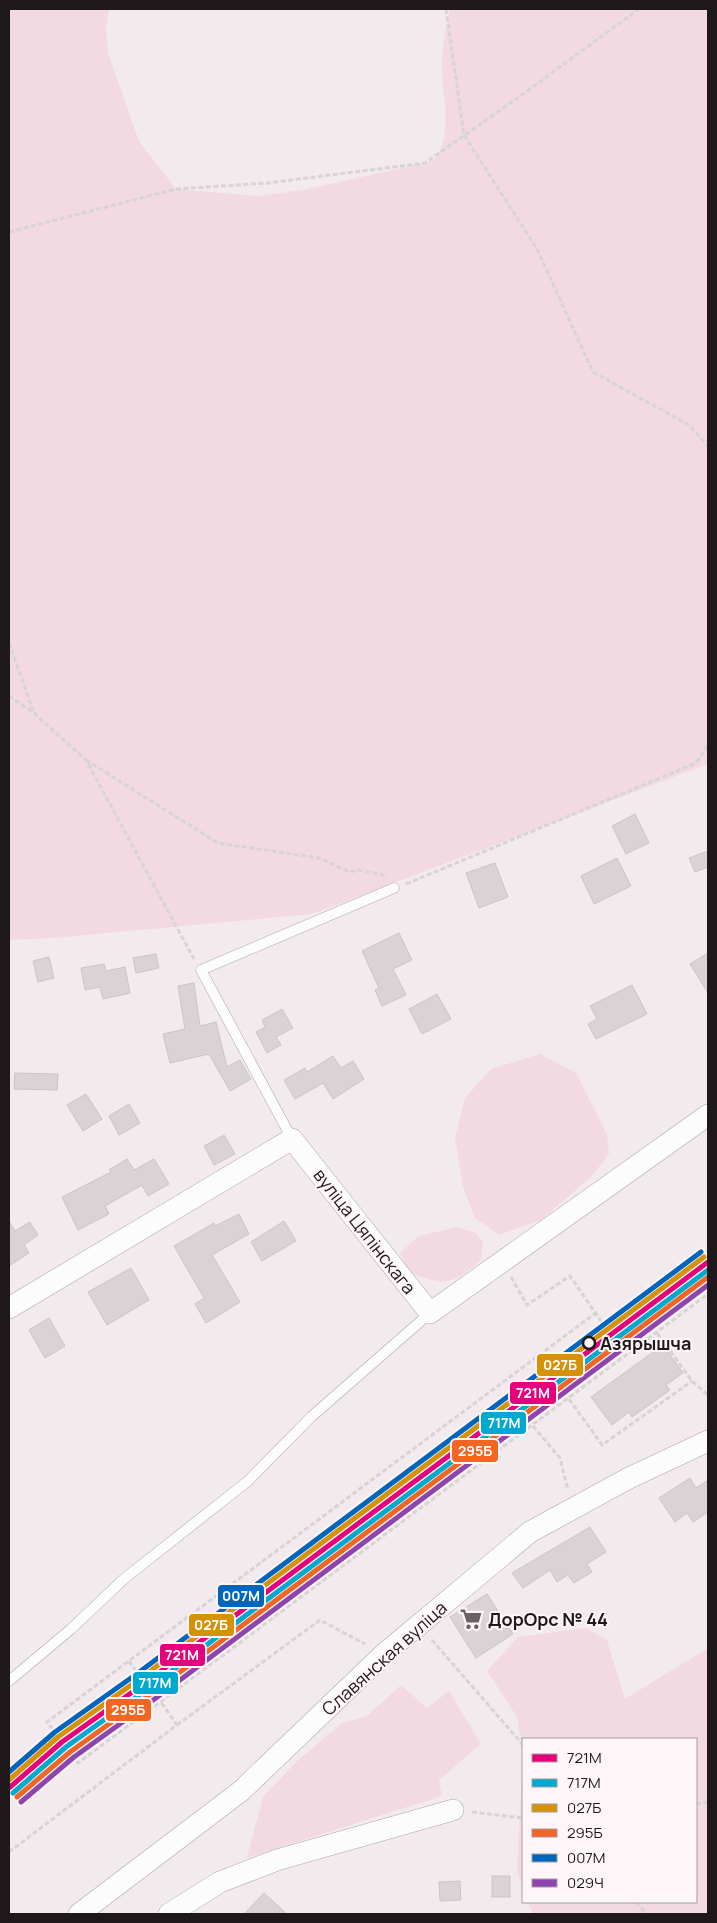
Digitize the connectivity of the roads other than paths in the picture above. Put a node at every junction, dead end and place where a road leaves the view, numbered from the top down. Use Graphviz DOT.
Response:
graph roads {
  1 [pos="394,888"];
  2 [pos="708,1115"];
  3 [pos="292,1139"];
  4 [pos="9,1308"];
  5 [pos="430,1313"];
  6 [pos="708,1441"];
  7 [pos="9,1681"];
  8 [pos="453,1810"];
  9 [pos="83,1913"];
  10 [pos="169,1914"];
  1 -- 3 [label="lane"];
  2 -- 5 [label="street"];
  3 -- 4 [label="street"];
  3 -- 5 [label="street, вуліца Цяпінскага"];
  5 -- 7 [label="lane"];
  6 -- 9 [label="street, Славянская вуліца"];
  8 -- 10 [label="street"];
}
